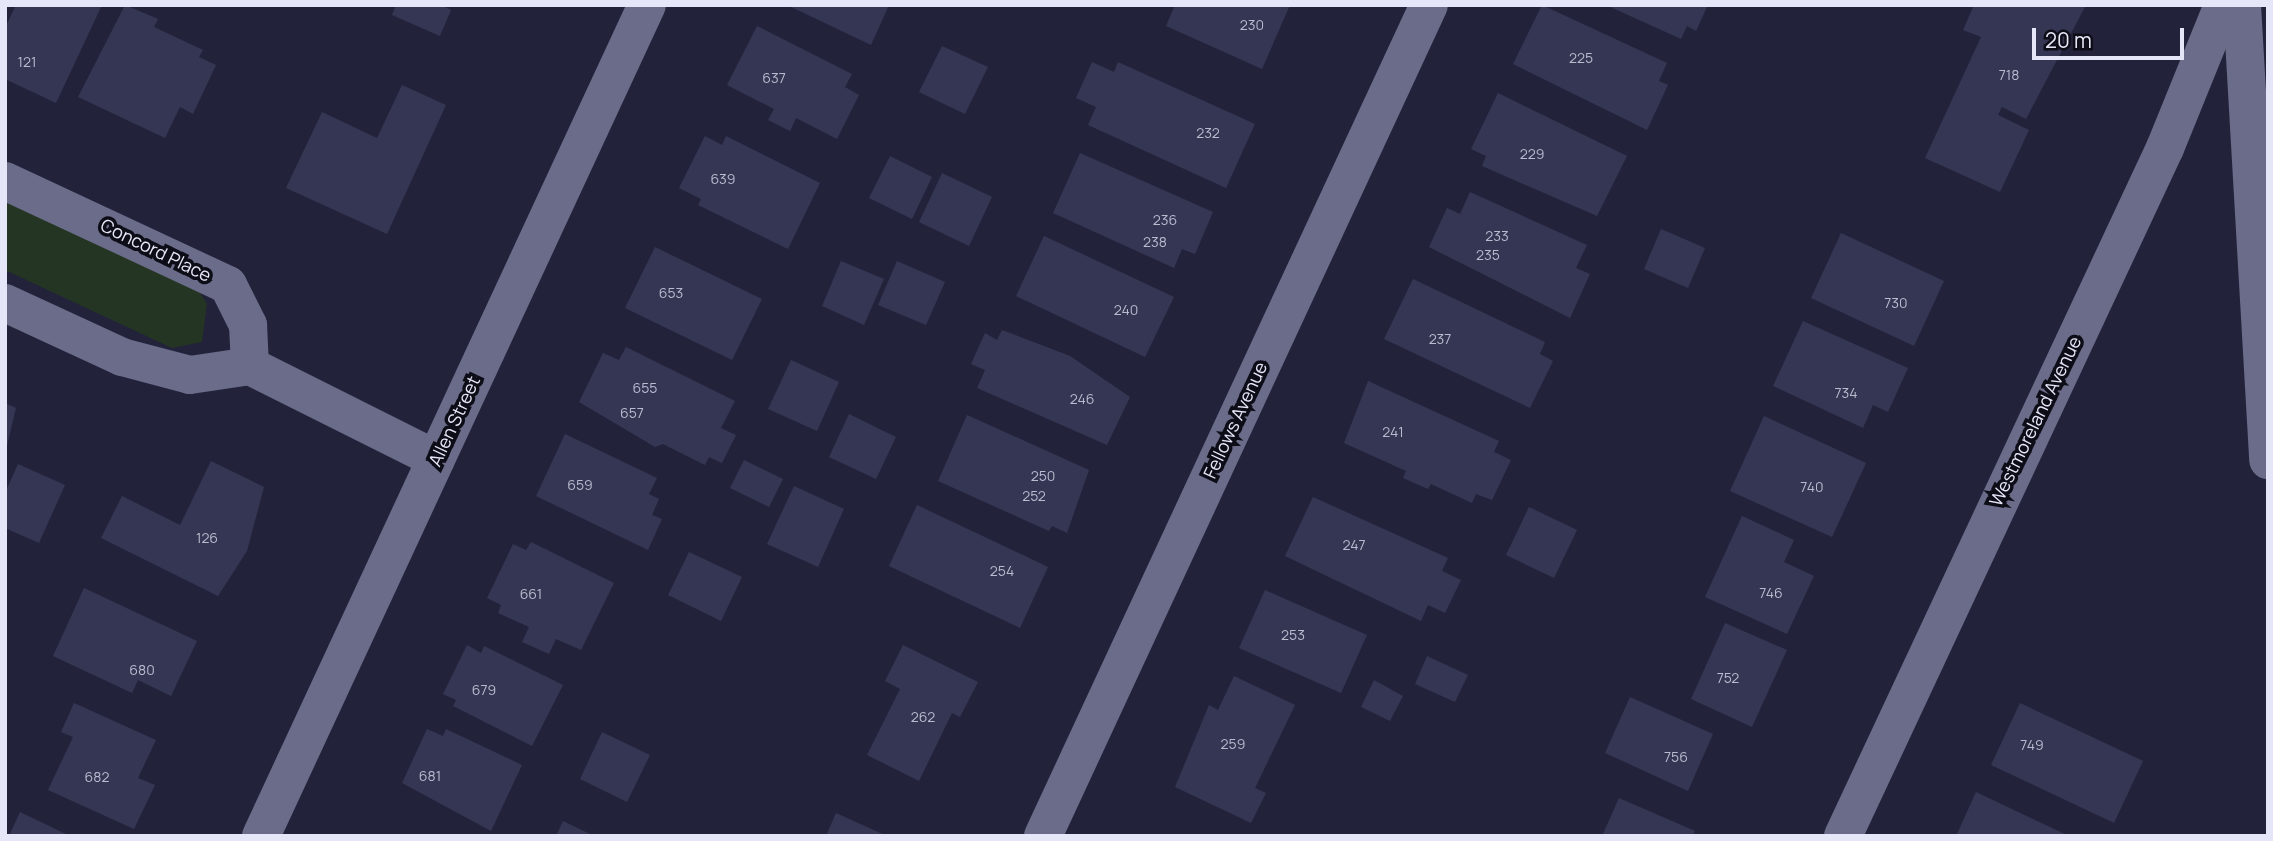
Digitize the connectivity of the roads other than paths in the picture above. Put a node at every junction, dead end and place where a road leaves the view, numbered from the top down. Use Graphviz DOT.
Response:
graph roads {
  1 [pos="646,5"];
  2 [pos="1429,5"];
  3 [pos="2223,5"];
  4 [pos="2242,5"];
  5 [pos="5,181"];
  6 [pos="5,303"];
  7 [pos="250,366"];
  8 [pos="436,459"];
  9 [pos="2268,460"];
  10 [pos="261,836"];
  11 [pos="1043,836"];
  12 [pos="1843,836"];
  1 -- 8 [label="street, Allen Street"];
  2 -- 11 [label="street, Fellows Avenue"];
  3 -- 12 [label="street, Westmoreland Avenue"];
  4 -- 9 [label="street"];
  5 -- 7 [label="street, Concord Place"];
  6 -- 7 [label="street"];
  7 -- 8 [label="street"];
  8 -- 10 [label="street, Allen Street"];
}
